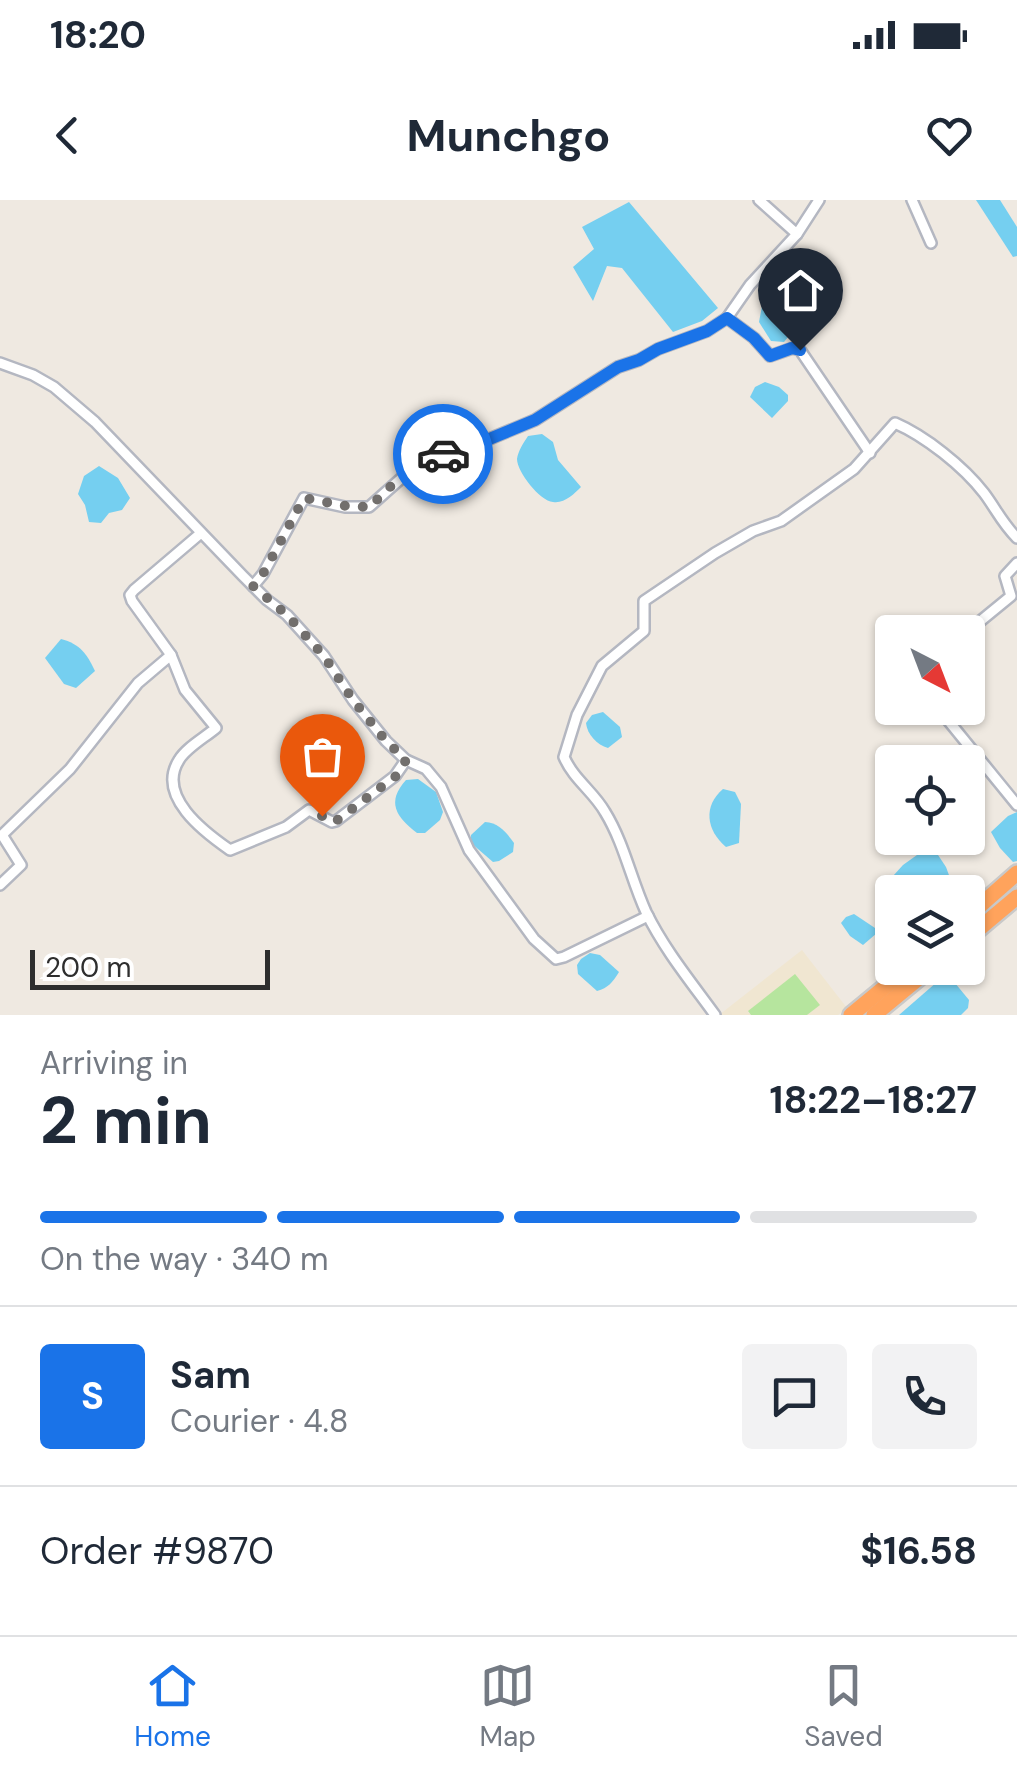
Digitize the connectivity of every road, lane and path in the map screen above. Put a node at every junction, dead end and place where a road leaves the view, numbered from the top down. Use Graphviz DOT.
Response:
graph roads {
  1 [pos="759,200"];
  2 [pos="818,200"];
  3 [pos="912,200"];
  4 [pos="797,234"];
  5 [pos="931,242"];
  6 [pos="727,318"];
  7 [pos="0,362"];
  8 [pos="870,453"];
  9 [pos="201,533"];
  10 [pos="1017,538"];
  11 [pos="1017,563"];
  12 [pos="253,586"];
  13 [pos="985,617"];
  14 [pos="170,656"];
  15 [pos="952,725"];
  16 [pos="406,760"];
  17 [pos="1017,805"];
  18 [pos="1017,873"];
  19 [pos="0,885"];
  20 [pos="1017,897"];
  21 [pos="985,901"];
  22 [pos="648,916"];
  23 [pos="985,924"];
  24 [pos="887,985"];
  25 [pos="910,985"];
  26 [pos="714,1015"];
  27 [pos="851,1015"];
  28 [pos="874,1015"];
  1 -- 4 [label="street"];
  2 -- 4 [label="street"];
  3 -- 5 [label="street"];
  4 -- 6 [label="street"];
  6 -- 8 [label="street"];
  6 -- 12 [label="street"];
  7 -- 9 [label="street"];
  8 -- 10 [label="street"];
  8 -- 22 [label="street"];
  9 -- 12 [label="street"];
  9 -- 14 [label="street"];
  11 -- 13 [label="street"];
  12 -- 16 [label="street"];
  14 -- 16 [label="street"];
  14 -- 19 [label="street"];
  15 -- 17 [label="street"];
  16 -- 22 [label="street"];
  18 -- 21 [label="highway"];
  20 -- 23 [label="highway"];
  22 -- 26 [label="street"];
  24 -- 27 [label="highway"];
  25 -- 28 [label="highway"];
}
